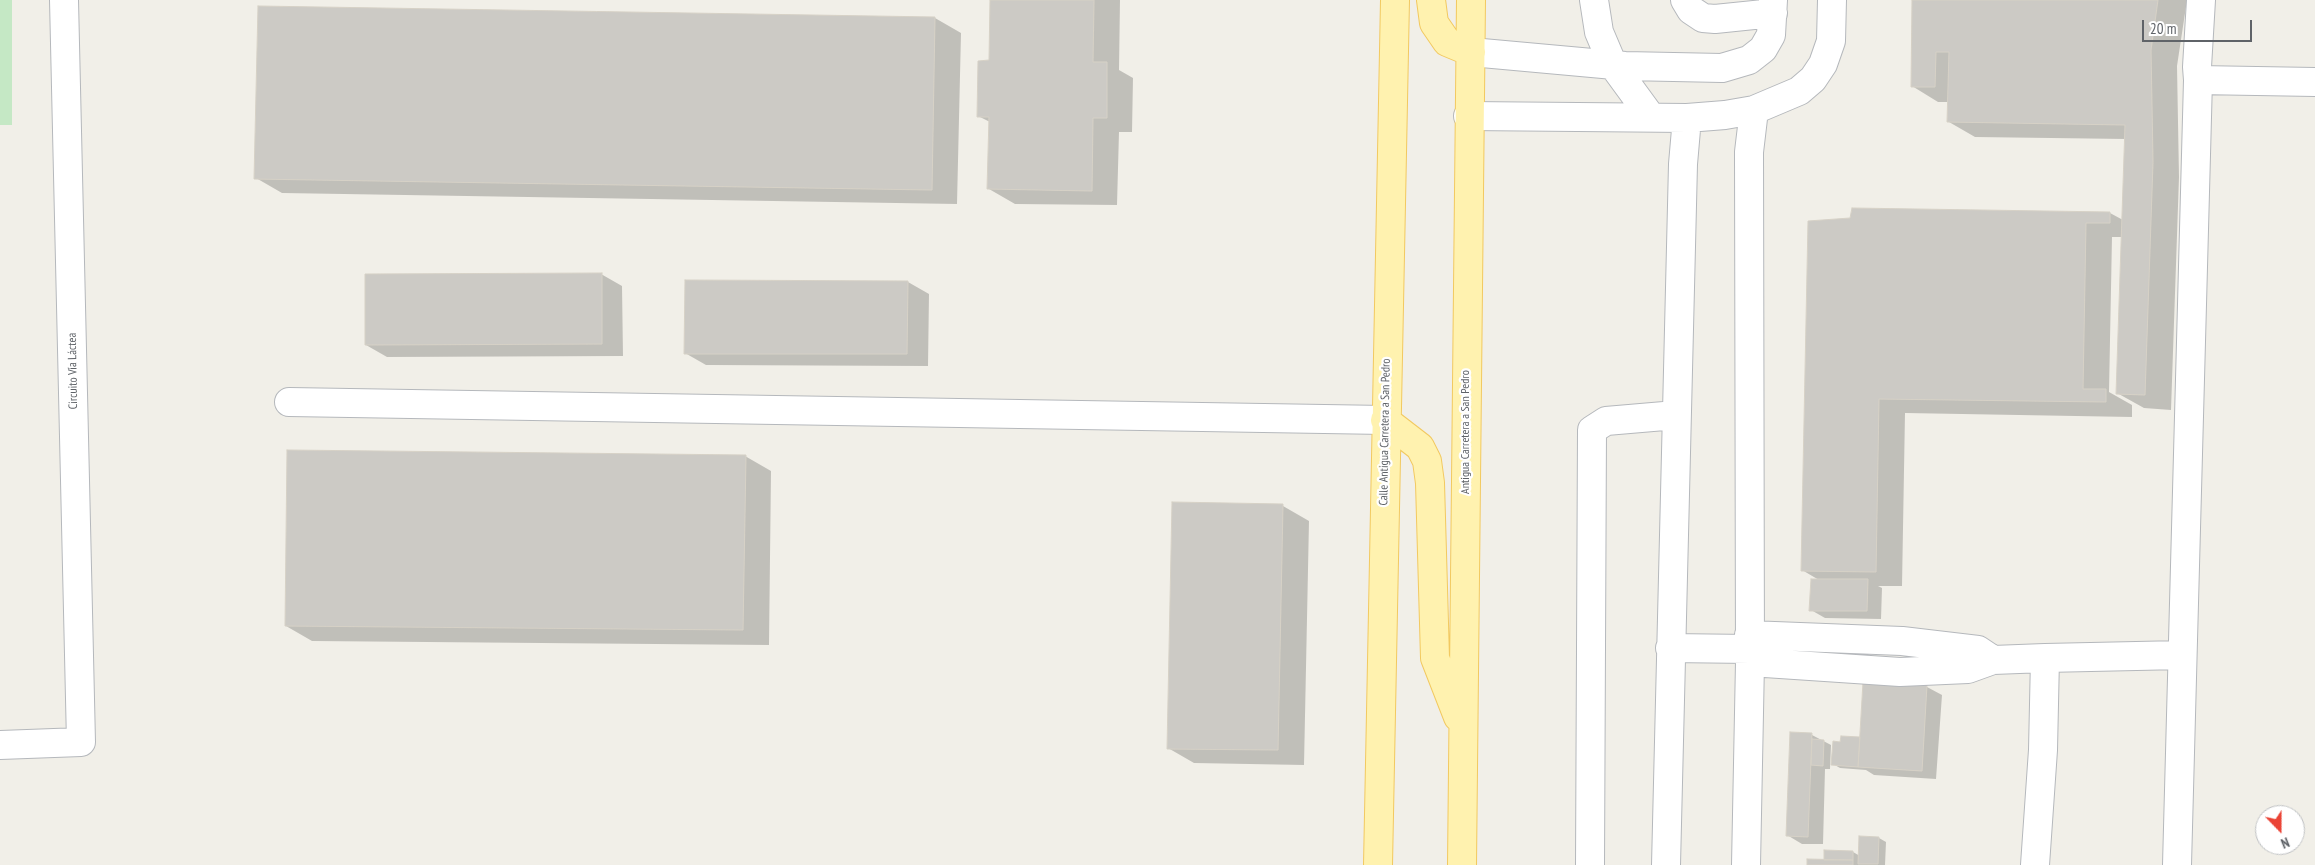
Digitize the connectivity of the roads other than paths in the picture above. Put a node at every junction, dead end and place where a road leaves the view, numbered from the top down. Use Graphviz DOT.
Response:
graph roads {
  1 [pos="64,0"];
  2 [pos="1395,0"];
  3 [pos="1432,0"];
  4 [pos="1471,0"];
  5 [pos="1594,0"];
  6 [pos="1685,0"];
  7 [pos="1832,0"];
  8 [pos="2201,0"];
  9 [pos="1773,6"];
  10 [pos="1471,52"];
  11 [pos="1613,65"];
  12 [pos="2198,80"];
  13 [pos="2315,82"];
  14 [pos="1754,110"];
  15 [pos="1468,116"];
  16 [pos="1651,117"];
  17 [pos="1688,118"];
  18 [pos="289,402"];
  19 [pos="1676,416"];
  20 [pos="1386,420"];
  21 [pos="1670,648"];
  22 [pos="1750,649"];
  23 [pos="2182,655"];
  24 [pos="2045,658"];
  25 [pos="1463,730"];
  26 [pos="0,745"];
  27 [pos="1378,865"];
  28 [pos="1462,865"];
  29 [pos="1590,865"];
  30 [pos="1666,865"];
  31 [pos="1746,865"];
  32 [pos="2035,865"];
  33 [pos="2177,865"];
  1 -- 26 [label="street, Circuito Vía Láctea"];
  2 -- 20 [label="main road, Calle Antigua Carretera a San Pedro"];
  3 -- 10 [label="main road"];
  4 -- 10 [label="main road, Antigua Carretera a San Pedro"];
  5 -- 11 [label="street"];
  6 -- 9 [label="street"];
  7 -- 14 [label="street"];
  8 -- 12 [label="street"];
  9 -- 11 [label="street"];
  10 -- 11 [label="street"];
  10 -- 15 [label="main road, Antigua Carretera a San Pedro"];
  11 -- 16 [label="street"];
  12 -- 13 [label="street"];
  12 -- 23 [label="street"];
  14 -- 17 [label="street"];
  14 -- 22 [label="street"];
  15 -- 16 [label="street"];
  15 -- 25 [label="main road, Antigua Carretera a San Pedro"];
  16 -- 17 [label="street"];
  17 -- 19 [label="street"];
  18 -- 20 [label="street"];
  19 -- 21 [label="street"];
  19 -- 29 [label="street"];
  20 -- 25 [label="main road"];
  20 -- 27 [label="main road, Calle Antigua Carretera a San Pedro"];
  21 -- 22 [label="street"];
  21 -- 30 [label="street"];
  22 -- 24 [label="street"];
  22 -- 31 [label="street"];
  23 -- 24 [label="street"];
  23 -- 33 [label="street"];
  24 -- 32 [label="street"];
  25 -- 28 [label="main road, Antigua Carretera a San Pedro"];
}
